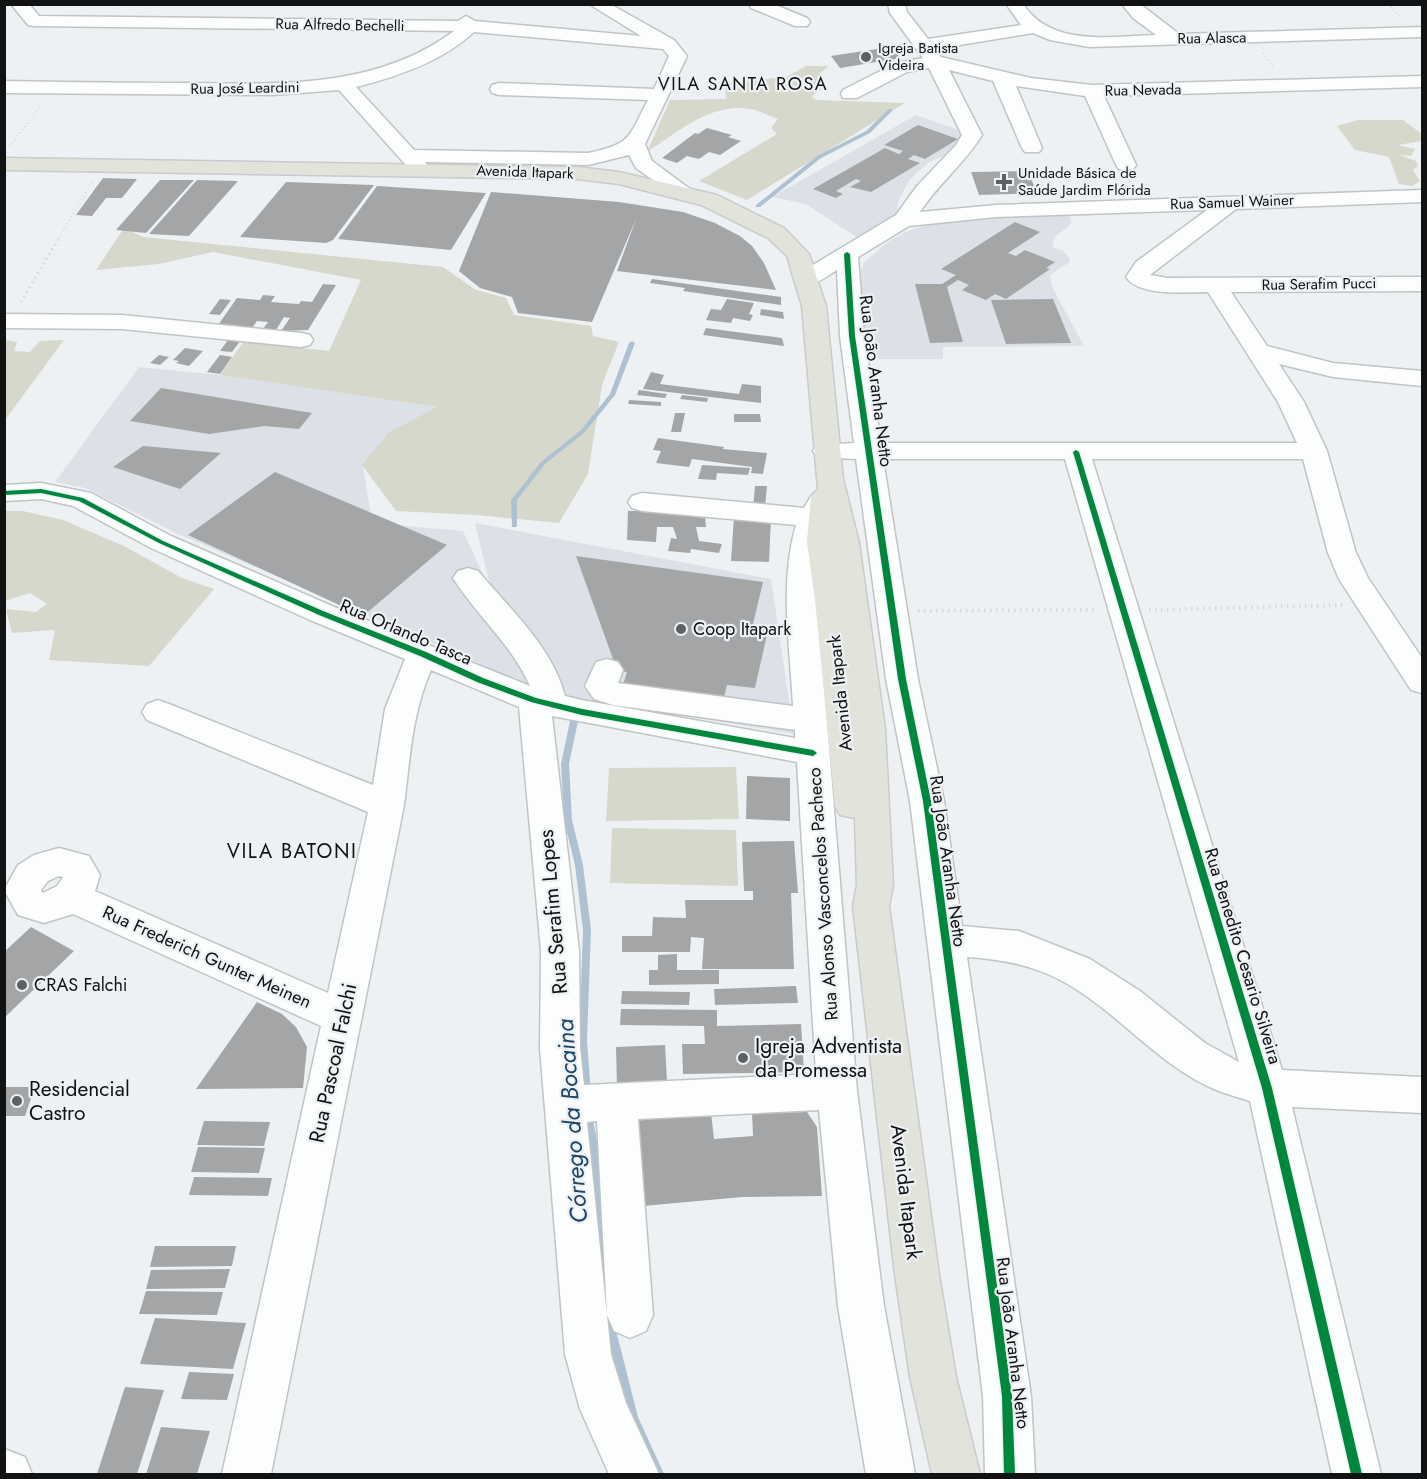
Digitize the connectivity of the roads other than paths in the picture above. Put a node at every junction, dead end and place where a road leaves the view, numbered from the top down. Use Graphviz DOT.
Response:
graph roads {
  1 [pos="19,4"];
  2 [pos="103,4"];
  3 [pos="597,4"];
  4 [pos="757,4"];
  5 [pos="896,4"];
  6 [pos="1014,4"];
  7 [pos="1130,4"];
  8 [pos="450,6"];
  9 [pos="34,21"];
  10 [pos="801,22"];
  11 [pos="14,25"];
  12 [pos="470,26"];
  13 [pos="1034,28"];
  14 [pos="1422,32"];
  15 [pos="1174,39"];
  16 [pos="668,44"];
  17 [pos="929,53"];
  18 [pos="1001,78"];
  19 [pos="1422,82"];
  20 [pos="343,84"];
  21 [pos="4,87"];
  22 [pos="499,89"];
  23 [pos="1092,91"];
  24 [pos="850,94"];
  25 [pos="660,95"];
  26 [pos="1032,148"];
  27 [pos="630,151"];
  28 [pos="413,162"];
  29 [pos="4,164"];
  30 [pos="1126,165"];
  31 [pos="683,192"];
  32 [pos="1422,196"];
  33 [pos="1232,202"];
  34 [pos="904,220"];
  35 [pos="847,254"];
  36 [pos="806,279"];
  37 [pos="1422,284"];
  38 [pos="1216,286"];
  39 [pos="7,321"];
  40 [pos="301,340"];
  41 [pos="1258,351"];
  42 [pos="1422,378"];
  43 [pos="869,451"];
  44 [pos="1314,451"];
  45 [pos="1076,452"];
  46 [pos="823,486"];
  47 [pos="4,493"];
  48 [pos="642,502"];
  49 [pos="468,578"];
  50 [pos="828,600"];
  51 [pos="423,654"];
  52 [pos="607,670"];
  53 [pos="1422,682"];
  54 [pos="542,702"];
  55 [pos="158,712"];
  56 [pos="812,737"];
  57 [pos="387,806"];
  58 [pos="72,897"];
  59 [pos="944,940"];
  60 [pos="343,1018"];
  61 [pos="1268,1088"];
  62 [pos="837,1091"];
  63 [pos="1422,1095"];
  64 [pos="591,1103"];
  65 [pos="630,1315"];
  66 [pos="246,1474"];
  67 [pos="634,1474"];
  68 [pos="891,1474"];
  69 [pos="956,1474"];
  70 [pos="1010,1474"];
  71 [pos="1357,1474"];
  1 -- 9 [label="street"];
  2 -- 9 [label="street"];
  3 -- 16 [label="street"];
  4 -- 10 [label="street"];
  5 -- 17 [label="street"];
  6 -- 13 [label="street"];
  7 -- 15 [label="street"];
  8 -- 12 [label="street"];
  9 -- 11 [label="street"];
  9 -- 12 [label="street, Rua Alfredo Bechelli"];
  12 -- 16 [label="street, Rua Alfredo Bechelli"];
  12 -- 20 [label="street, Rua José Leardini"];
  13 -- 15 [label="street, Rua Alasca"];
  13 -- 17 [label="street"];
  14 -- 15 [label="street, Rua Alasca"];
  16 -- 25 [label="street"];
  17 -- 18 [label="street, Rua Nevada"];
  17 -- 24 [label="street"];
  17 -- 34 [label="street"];
  18 -- 23 [label="street, Rua Nevada"];
  18 -- 26 [label="street"];
  19 -- 23 [label="street, Rua Nevada"];
  20 -- 21 [label="street, Rua José Leardini"];
  20 -- 28 [label="street"];
  22 -- 25 [label="street"];
  23 -- 30 [label="street"];
  25 -- 27 [label="street"];
  27 -- 28 [label="street"];
  27 -- 31 [label="street"];
  28 -- 29 [label="main road, Avenida Itapark"];
  28 -- 31 [label="main road, Avenida Itapark"];
  31 -- 36 [label="main road, Avenida Itapark"];
  32 -- 33 [label="street, Rua Samuel Wainer"];
  33 -- 34 [label="street, Rua Samuel Wainer"];
  33 -- 38 [label="street, Rua Serafim Pucci"];
  34 -- 35 [label="street, Rua Samuel Wainer"];
  35 -- 36 [label="street, Rua Samuel Wainer"];
  35 -- 43 [label="street, Rua João Aranha Netto"];
  36 -- 46 [label="main road, Avenida Itapark"];
  37 -- 38 [label="street, Rua Serafim Pucci"];
  38 -- 41 [label="street"];
  39 -- 40 [label="street"];
  41 -- 42 [label="street"];
  41 -- 44 [label="street"];
  43 -- 45 [label="street"];
  43 -- 46 [label="street"];
  43 -- 59 [label="street, Rua João Aranha Netto"];
  44 -- 45 [label="street"];
  44 -- 53 [label="street"];
  45 -- 61 [label="street, Rua Benedito Cesario Silveira"];
  46 -- 48 [label="street"];
  46 -- 50 [label="main road, Avenida Itapark"];
  47 -- 51 [label="street, Rua Orlando Tasca"];
  49 -- 54 [label="street, Rua Serafim Lopes"];
  50 -- 56 [label="street, Rua Alonso Vasconcelos Pacheco"];
  50 -- 69 [label="main road, Avenida Itapark"];
  51 -- 54 [label="street, Rua Orlando Tasca"];
  51 -- 57 [label="street, Rua Pascoal Falchi"];
  52 -- 56 [label="street"];
  54 -- 56 [label="street, Rua Orlando Tasca"];
  54 -- 64 [label="street, Rua Serafim Lopes"];
  55 -- 57 [label="street"];
  56 -- 62 [label="street, Rua Alonso Vasconcelos Pacheco"];
  57 -- 60 [label="street, Rua Pascoal Falchi"];
  58 -- 60 [label="street, Rua Frederich Gunter Meinen"];
  59 -- 61 [label="street"];
  59 -- 70 [label="street, Rua João Aranha Netto"];
  60 -- 66 [label="street, Rua Pascoal Falchi"];
  61 -- 63 [label="street"];
  61 -- 71 [label="street, Rua Benedito Cesario Silveira"];
  62 -- 64 [label="street"];
  62 -- 68 [label="street, Rua Alonso Vasconcelos Pacheco"];
  64 -- 65 [label="street"];
  64 -- 67 [label="street, Rua Serafim Lopes"];
}
